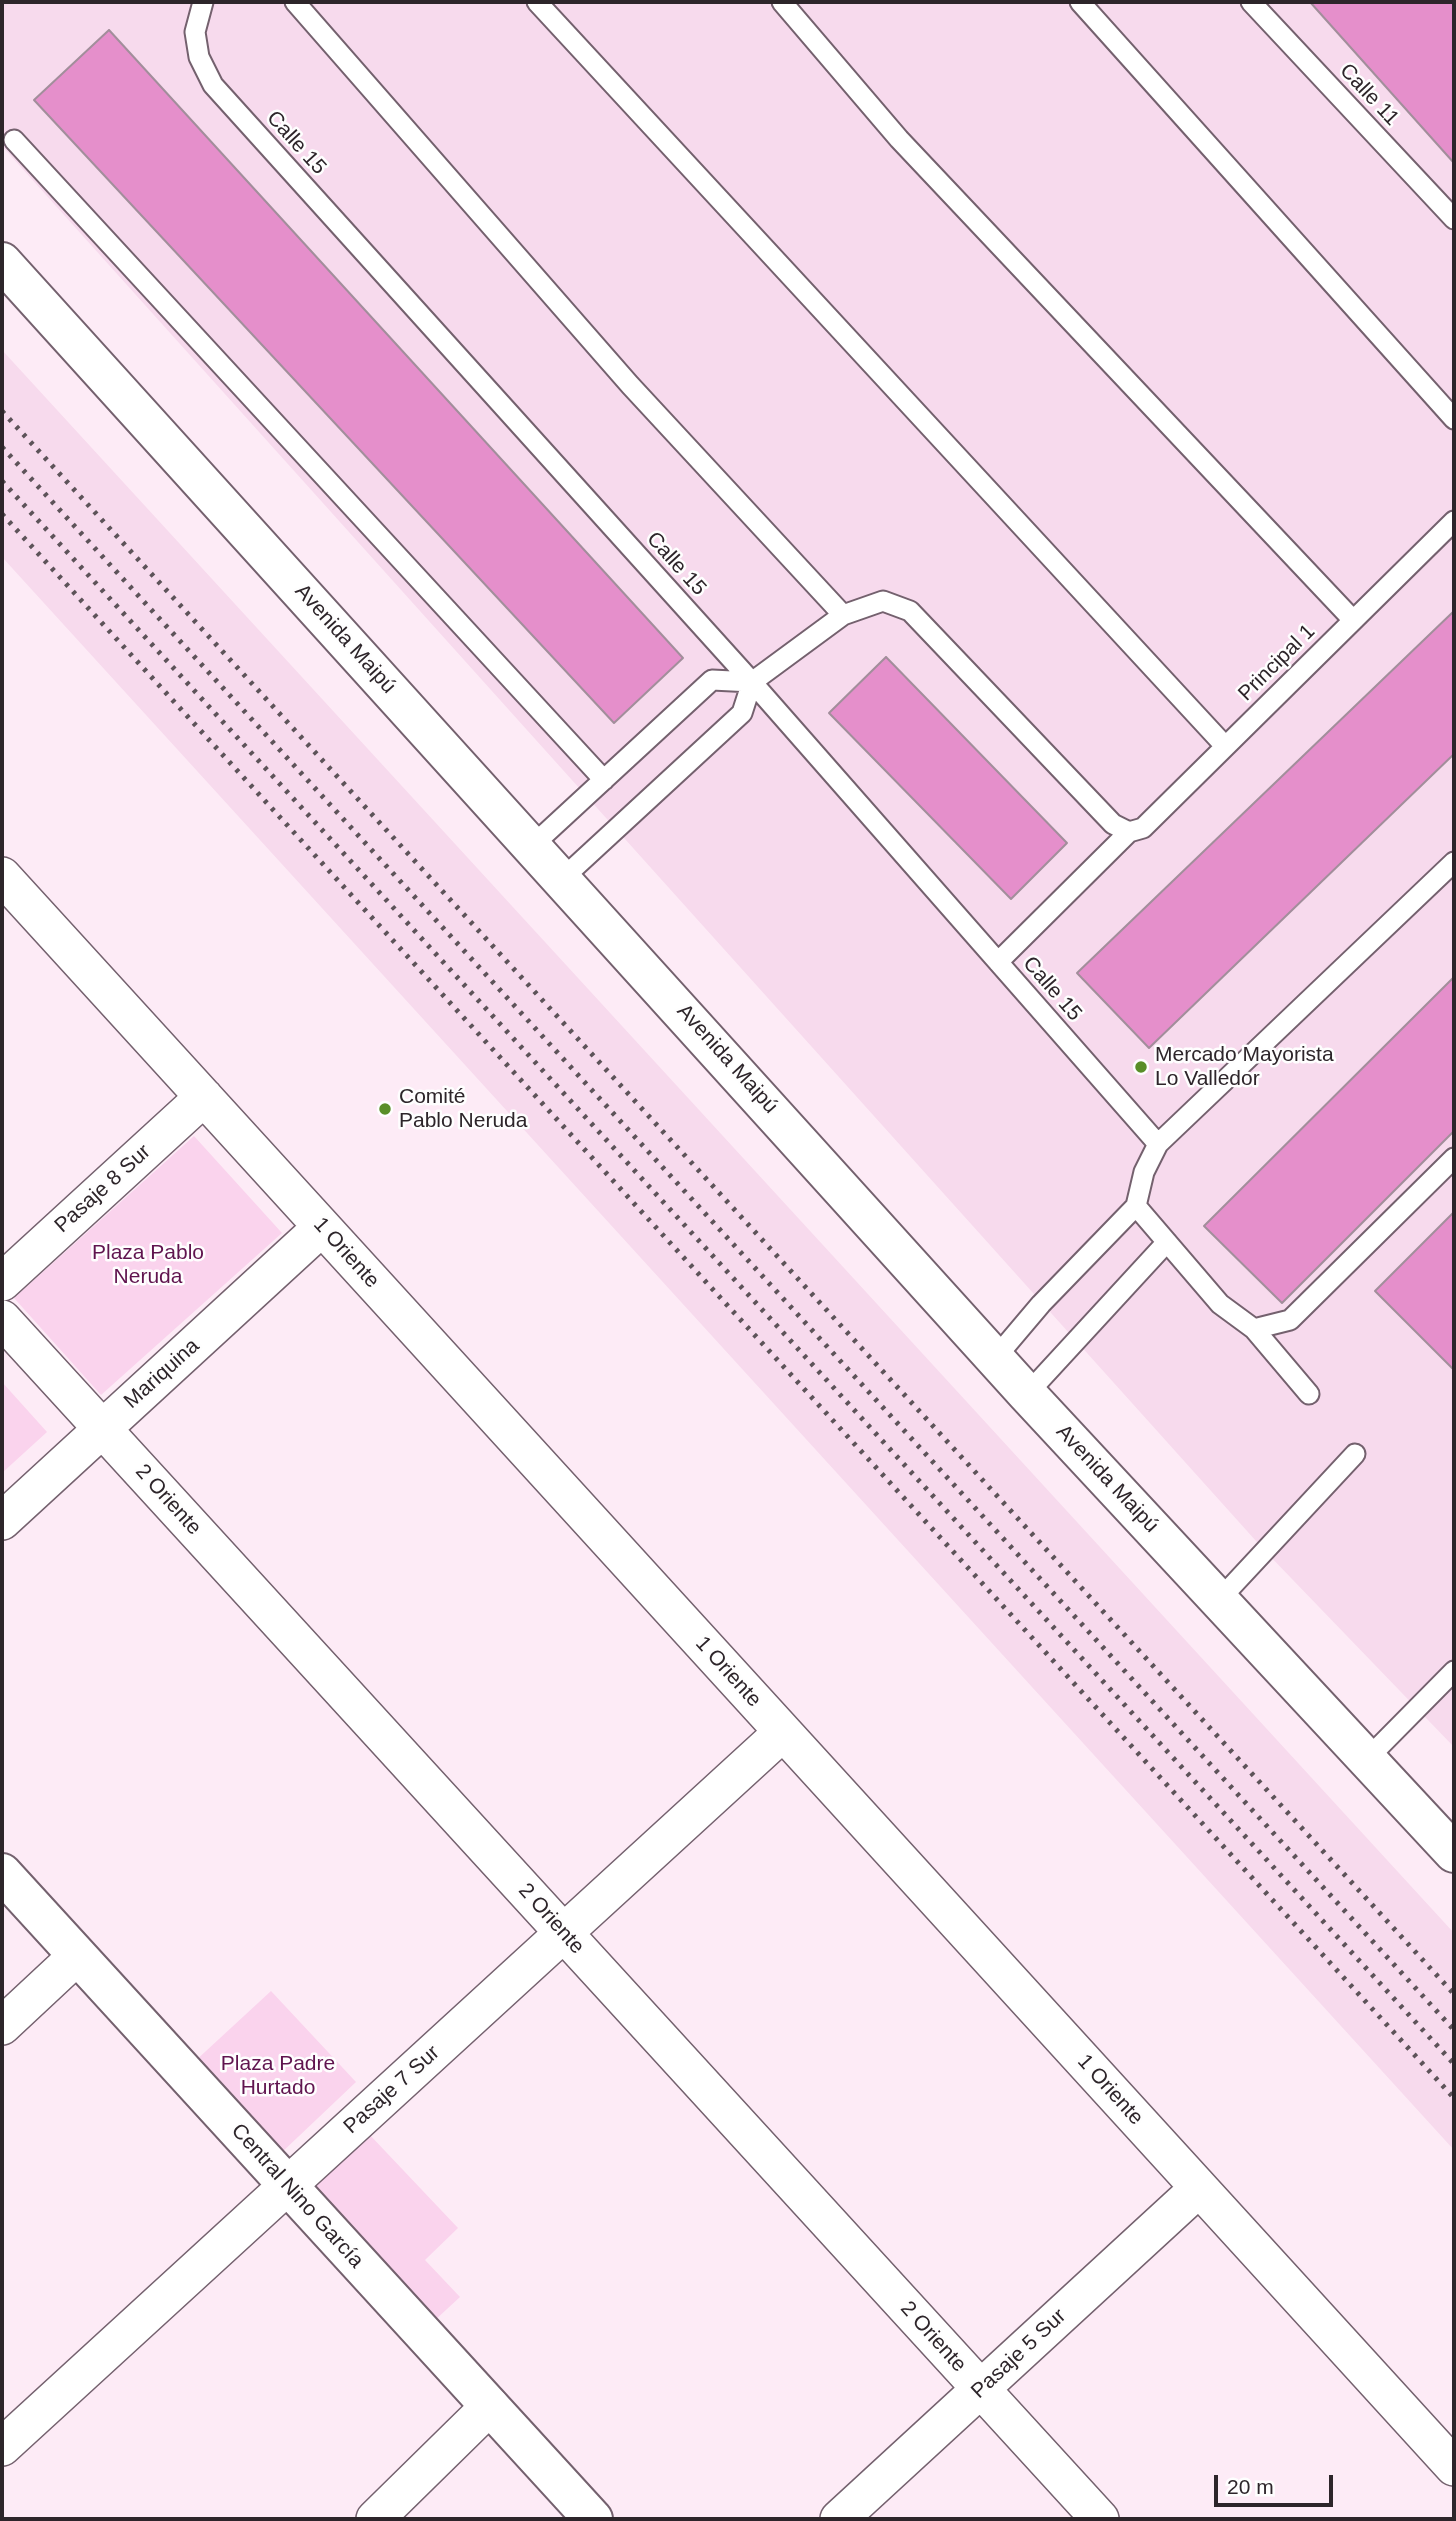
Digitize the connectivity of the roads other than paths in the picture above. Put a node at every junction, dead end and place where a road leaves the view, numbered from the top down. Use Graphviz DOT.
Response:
graph roads {
  1 [pos="203,2"];
  2 [pos="295,2"];
  3 [pos="537,2"];
  4 [pos="782,2"];
  5 [pos="1080,2"];
  6 [pos="1251,2"];
  7 [pos="14,140"];
  8 [pos="1454,219"];
  9 [pos="2,262"];
  10 [pos="1454,419"];
  11 [pos="1454,521"];
  12 [pos="843,615"];
  13 [pos="1353,620"];
  14 [pos="752,682"];
  15 [pos="1225,746"];
  16 [pos="604,780"];
  17 [pos="1129,832"];
  18 [pos="533,845"];
  19 [pos="1454,862"];
  20 [pos="2,876"];
  21 [pos="563,878"];
  22 [pos="998,962"];
  23 [pos="204,1097"];
  24 [pos="1158,1144"];
  25 [pos="1454,1158"];
  26 [pos="1136,1206"];
  27 [pos="322,1227"];
  28 [pos="1167,1242"];
  29 [pos="2,1282"];
  30 [pos="2,1319"];
  31 [pos="1254,1329"];
  32 [pos="996,1356"];
  33 [pos="1027,1394"];
  34 [pos="1309,1394"];
  35 [pos="102,1428"];
  36 [pos="1355,1454"];
  37 [pos="2,1521"];
  38 [pos="1219,1600"];
  39 [pos="1454,1671"];
  40 [pos="783,1732"];
  41 [pos="1368,1758"];
  42 [pos="1454,1853"];
  43 [pos="2,1873"];
  44 [pos="563,1933"];
  45 [pos="77,1956"];
  46 [pos="2,2026"];
  47 [pos="288,2186"];
  48 [pos="1199,2188"];
  49 [pos="981,2389"];
  50 [pos="490,2406"];
  51 [pos="2,2448"];
  52 [pos="1454,2467"];
  53 [pos="375,2519"];
  54 [pos="593,2519"];
  55 [pos="839,2519"];
  56 [pos="1100,2519"];
  1 -- 14 [label="lane, Calle 15"];
  2 -- 12 [label="lane"];
  3 -- 15 [label="lane"];
  4 -- 13 [label="lane"];
  5 -- 10 [label="lane"];
  6 -- 8 [label="lane, Calle 11"];
  7 -- 16 [label="lane"];
  9 -- 18 [label="main road, Avenida Maipú"];
  11 -- 13 [label="lane, Principal 1"];
  12 -- 14 [label="lane"];
  12 -- 17 [label="lane"];
  13 -- 15 [label="lane, Principal 1"];
  14 -- 16 [label="lane"];
  14 -- 21 [label="lane"];
  14 -- 22 [label="lane, Calle 15"];
  15 -- 17 [label="lane, Principal 1"];
  16 -- 18 [label="lane"];
  17 -- 22 [label="lane, Principal 1"];
  18 -- 21 [label="main road, Avenida Maipú"];
  19 -- 24 [label="lane"];
  20 -- 23 [label="street, 1 Oriente"];
  21 -- 32 [label="main road, Avenida Maipú"];
  22 -- 24 [label="lane, Calle 15"];
  23 -- 27 [label="street, 1 Oriente"];
  23 -- 29 [label="street, Pasaje 8 Sur"];
  24 -- 26 [label="lane"];
  25 -- 31 [label="lane"];
  26 -- 28 [label="lane"];
  26 -- 32 [label="lane"];
  27 -- 35 [label="street, Mariquina"];
  27 -- 40 [label="street, 1 Oriente"];
  28 -- 31 [label="lane"];
  28 -- 33 [label="lane"];
  30 -- 35 [label="street, 2 Oriente"];
  31 -- 34 [label="lane"];
  32 -- 33 [label="main road, Avenida Maipú"];
  33 -- 38 [label="main road, Avenida Maipú"];
  35 -- 37 [label="street, Mariquina"];
  35 -- 44 [label="street, 2 Oriente"];
  36 -- 38 [label="lane"];
  38 -- 41 [label="main road, Avenida Maipú"];
  39 -- 41 [label="lane"];
  40 -- 44 [label="street, Pasaje 7 Sur"];
  40 -- 48 [label="street, 1 Oriente"];
  41 -- 42 [label="main road, Avenida Maipú"];
  43 -- 45 [label="main road, Central Nino García"];
  44 -- 47 [label="street, Pasaje 7 Sur"];
  44 -- 49 [label="street, 2 Oriente"];
  45 -- 46 [label="street"];
  45 -- 47 [label="main road, Central Nino García"];
  47 -- 50 [label="main road, Central Nino García"];
  47 -- 51 [label="street, Pasaje 7 Sur"];
  48 -- 49 [label="street, Pasaje 5 Sur"];
  48 -- 52 [label="street, 1 Oriente"];
  49 -- 55 [label="street, Pasaje 5 Sur"];
  49 -- 56 [label="street, 2 Oriente"];
  50 -- 53 [label="street"];
  50 -- 54 [label="main road, Central Nino García"];
}
